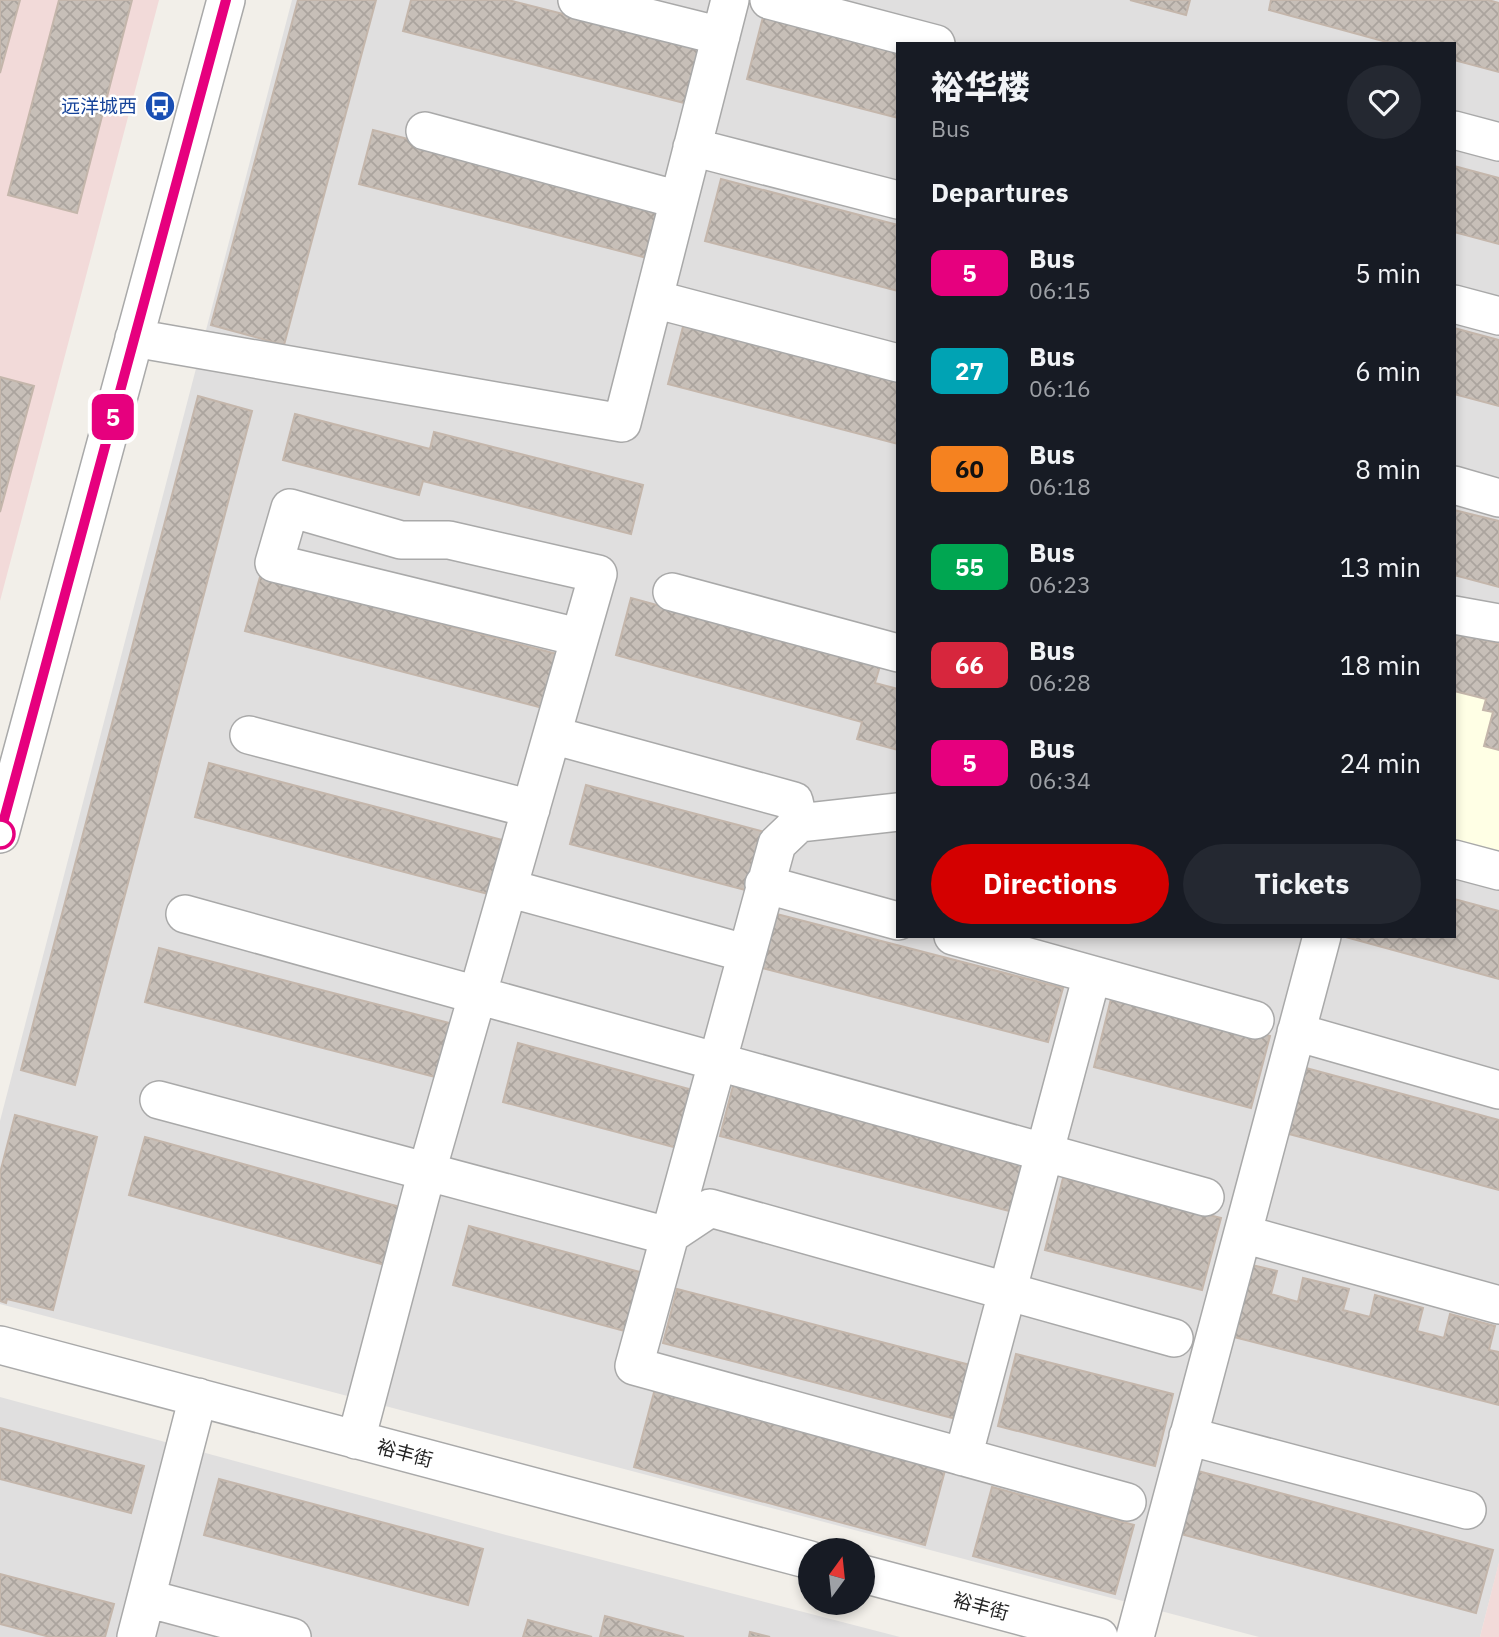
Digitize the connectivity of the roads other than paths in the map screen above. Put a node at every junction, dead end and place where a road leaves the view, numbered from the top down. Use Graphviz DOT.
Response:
graph roads {
  1 [pos="226,0"];
  2 [pos="577,0"];
  3 [pos="730,0"];
  4 [pos="769,0"];
  5 [pos="721,36"];
  6 [pos="928,42"];
  7 [pos="425,131"];
  8 [pos="1456,131"];
  9 [pos="1499,142"];
  10 [pos="692,147"];
  11 [pos="896,199"];
  12 [pos="679,200"];
  13 [pos="654,299"];
  14 [pos="1456,305"];
  15 [pos="1499,316"];
  16 [pos="134,338"];
  17 [pos="896,362"];
  18 [pos="1456,486"];
  19 [pos="1499,498"];
  20 [pos="673,592"];
  21 [pos="1456,615"];
  22 [pos="1499,623"];
  23 [pos="578,637"];
  24 [pos="896,652"];
  25 [pos="249,735"];
  26 [pos="552,735"];
  27 [pos="6,792"];
  28 [pos="531,810"];
  29 [pos="896,812"];
  30 [pos="799,823"];
  31 [pos="0,834"];
  32 [pos="1456,860"];
  33 [pos="1499,871"];
  34 [pos="764,884"];
  35 [pos="508,888"];
  36 [pos="185,914"];
  37 [pos="896,920"];
  38 [pos="960,938"];
  39 [pos="1321,938"];
  40 [pos="745,953"];
  41 [pos="1092,975"];
  42 [pos="478,995"];
  43 [pos="1255,1020"];
  44 [pos="1296,1032"];
  45 [pos="716,1061"];
  46 [pos="1499,1090"];
  47 [pos="159,1100"];
  48 [pos="1044,1152"];
  49 [pos="427,1171"];
  50 [pos="1205,1197"];
  51 [pos="1242,1234"];
  52 [pos="668,1236"];
  53 [pos="1007,1291"];
  54 [pos="1499,1305"];
  55 [pos="1174,1338"];
  56 [pos="0,1345"];
  57 [pos="198,1397"];
  58 [pos="1188,1436"];
  59 [pos="356,1440"];
  60 [pos="963,1457"];
  61 [pos="1126,1502"];
  62 [pos="1467,1510"];
  63 [pos="798,1557"];
  64 [pos="875,1577"];
  65 [pos="146,1598"];
  66 [pos="136,1637"];
  67 [pos="292,1637"];
  68 [pos="1099,1637"];
  69 [pos="1135,1637"];
  1 -- 16 [label="street"];
  2 -- 5 [label="street"];
  3 -- 5 [label="street"];
  4 -- 6 [label="street"];
  5 -- 10 [label="street"];
  7 -- 12 [label="street"];
  8 -- 9 [label="street"];
  10 -- 11 [label="street"];
  10 -- 12 [label="street"];
  12 -- 13 [label="street"];
  13 -- 16 [label="street"];
  13 -- 17 [label="street"];
  14 -- 15 [label="street"];
  16 -- 27 [label="street"];
  18 -- 19 [label="street"];
  20 -- 24 [label="street"];
  21 -- 22 [label="street"];
  23 -- 23 [label="street"];
  23 -- 26 [label="street"];
  25 -- 28 [label="street"];
  26 -- 28 [label="street"];
  26 -- 30 [label="street"];
  27 -- 31 [label="street"];
  28 -- 35 [label="street"];
  29 -- 30 [label="street"];
  30 -- 34 [label="street"];
  32 -- 33 [label="street"];
  34 -- 37 [label="street"];
  34 -- 40 [label="street"];
  35 -- 40 [label="street"];
  35 -- 42 [label="street"];
  36 -- 42 [label="street"];
  38 -- 41 [label="street"];
  39 -- 44 [label="street"];
  40 -- 45 [label="street"];
  41 -- 43 [label="street"];
  41 -- 48 [label="street"];
  42 -- 45 [label="street"];
  42 -- 49 [label="street"];
  44 -- 46 [label="street"];
  44 -- 51 [label="street"];
  45 -- 48 [label="street"];
  45 -- 52 [label="street"];
  47 -- 49 [label="street"];
  48 -- 50 [label="street"];
  48 -- 53 [label="street"];
  49 -- 52 [label="street"];
  49 -- 59 [label="street"];
  51 -- 54 [label="street"];
  51 -- 58 [label="street"];
  52 -- 53 [label="street"];
  52 -- 60 [label="street"];
  53 -- 55 [label="street"];
  53 -- 60 [label="street"];
  56 -- 57 [label="street, 裕丰街"];
  57 -- 59 [label="street, 裕丰街"];
  57 -- 65 [label="street"];
  58 -- 62 [label="street"];
  58 -- 69 [label="street"];
  59 -- 63 [label="street, 裕丰街"];
  60 -- 61 [label="street"];
  64 -- 68 [label="street, 裕丰街"];
  65 -- 66 [label="street"];
  65 -- 67 [label="street"];
}
